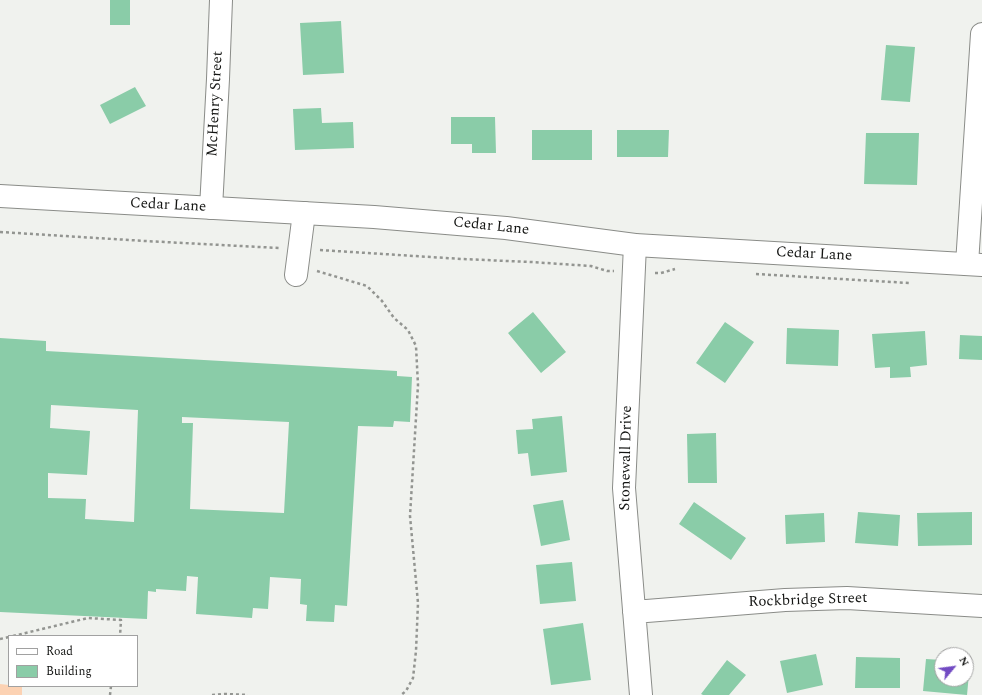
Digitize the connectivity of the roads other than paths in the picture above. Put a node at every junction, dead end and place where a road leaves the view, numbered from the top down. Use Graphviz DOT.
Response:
graph roads {
  1 [pos="221,0"];
  2 [pos="982,34"];
  3 [pos="0,196"];
  4 [pos="211,208"];
  5 [pos="304,213"];
  6 [pos="635,245"];
  7 [pos="297,263"];
  8 [pos="974,265"];
  9 [pos="982,606"];
  10 [pos="634,612"];
  11 [pos="641,695"];
  1 -- 4 [label="street, McHenry Street"];
  2 -- 8 [label="street"];
  3 -- 4 [label="street, Cedar Lane"];
  4 -- 5 [label="street, Cedar Lane"];
  5 -- 6 [label="street, Cedar Lane"];
  5 -- 7 [label="street"];
  6 -- 8 [label="street, Cedar Lane"];
  6 -- 10 [label="street, Stonewall Drive"];
  9 -- 10 [label="street, Rockbridge Street"];
  10 -- 11 [label="street, Stonewall Drive"];
}
